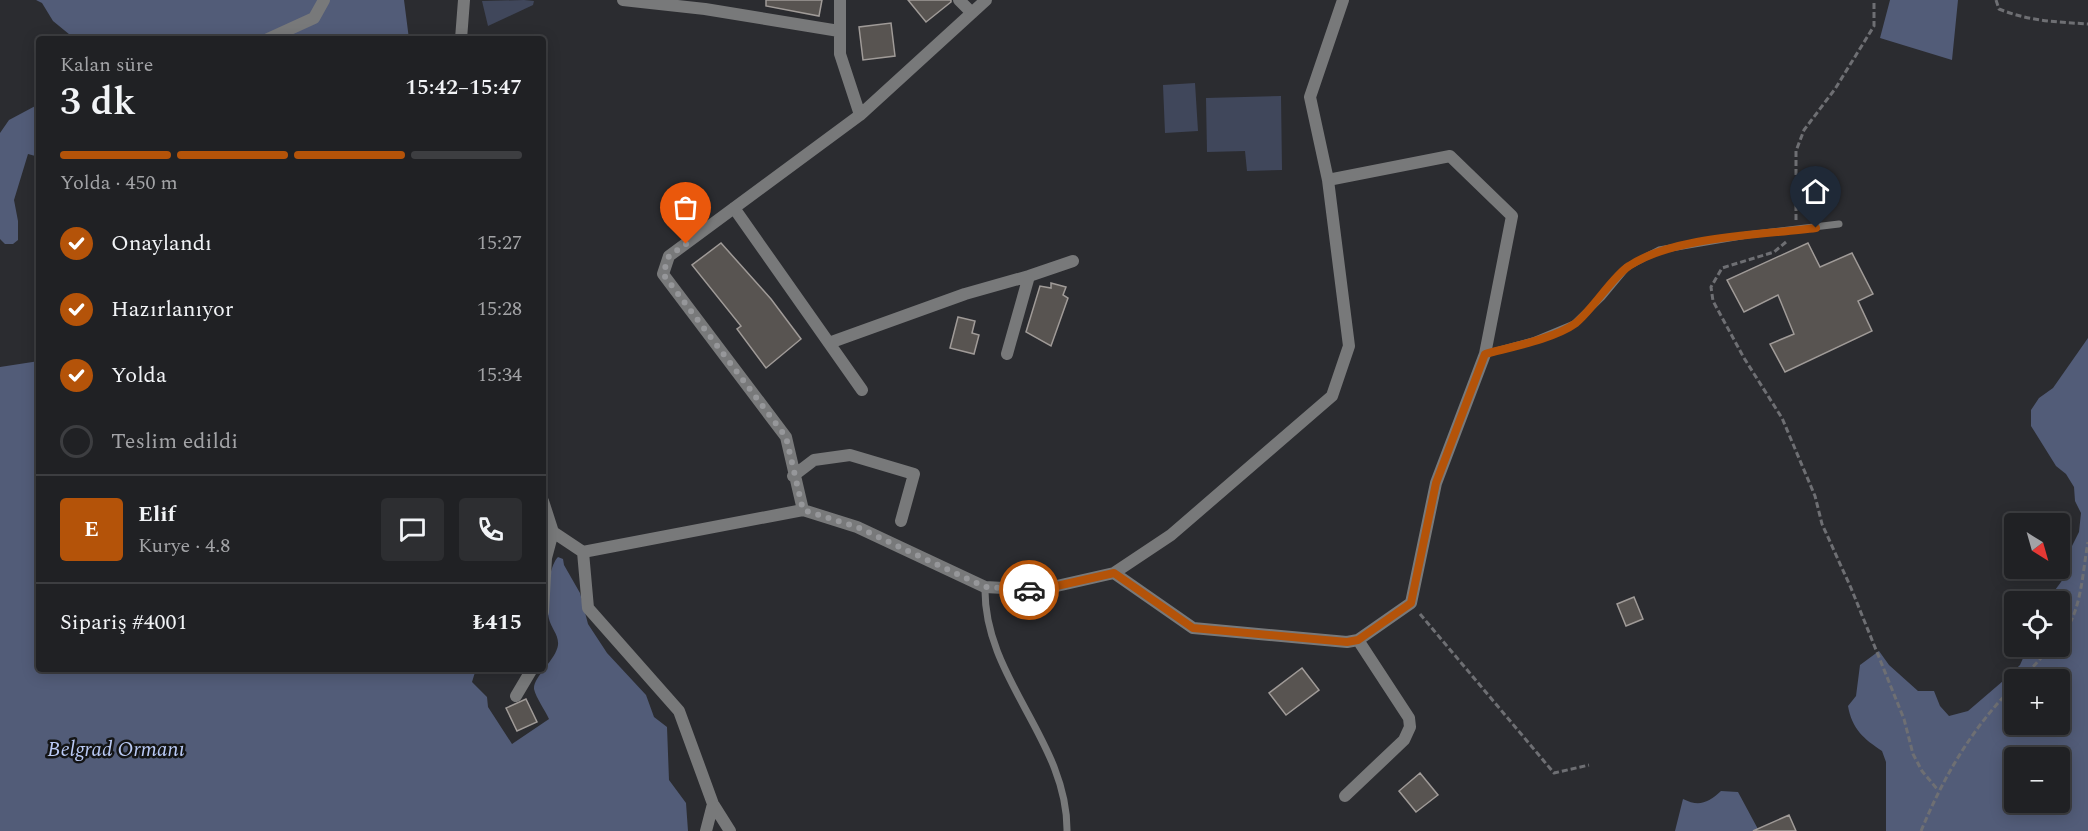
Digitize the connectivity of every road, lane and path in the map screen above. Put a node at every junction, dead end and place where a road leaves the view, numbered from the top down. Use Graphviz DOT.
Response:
graph roads {
  1 [pos="324,0"];
  2 [pos="464,0"];
  3 [pos="623,0"];
  4 [pos="840,0"];
  5 [pos="959,0"];
  6 [pos="986,0"];
  7 [pos="1343,0"];
  8 [pos="1874,0"];
  9 [pos="1996,0"];
  10 [pos="705,5"];
  11 [pos="972,13"];
  12 [pos="2088,24"];
  13 [pos="839,31"];
  14 [pos="275,36"];
  15 [pos="461,36"];
  16 [pos="860,115"];
  17 [pos="1328,180"];
  18 [pos="734,208"];
  19 [pos="1839,224"];
  20 [pos="1793,231"];
  21 [pos="1073,261"];
  22 [pos="1029,276"];
  23 [pos="829,343"];
  24 [pos="1007,354"];
  25 [pos="1485,354"];
  26 [pos="862,390"];
  27 [pos="793,476"];
  28 [pos="546,510"];
  29 [pos="803,510"];
  30 [pos="901,521"];
  31 [pos="553,532"];
  32 [pos="2088,542"];
  33 [pos="583,552"];
  34 [pos="546,558"];
  35 [pos="1114,573"];
  36 [pos="985,587"];
  37 [pos="1411,603"];
  38 [pos="2070,623"];
  39 [pos="1358,640"];
  40 [pos="2042,657"];
  41 [pos="2031,669"];
  42 [pos="530,672"];
  43 [pos="516,696"];
  44 [pos="2004,696"];
  45 [pos="1589,765"];
  46 [pos="1938,790"];
  47 [pos="1345,796"];
  48 [pos="713,804"];
  49 [pos="706,831"];
  50 [pos="730,831"];
  51 [pos="1067,831"];
  52 [pos="1921,831"];
  1 -- 14 [label="street"];
  2 -- 15 [label="street"];
  3 -- 10 [label="street"];
  4 -- 13 [label="street"];
  5 -- 11 [label="street"];
  6 -- 11 [label="street"];
  7 -- 17 [label="street"];
  8 -- 20 [label="path"];
  9 -- 12 [label="path"];
  10 -- 13 [label="street"];
  11 -- 16 [label="street"];
  13 -- 16 [label="street"];
  16 -- 18 [label="street"];
  17 -- 25 [label="street"];
  17 -- 35 [label="street"];
  18 -- 23 [label="street"];
  18 -- 27 [label="street"];
  19 -- 20 [label="lane"];
  20 -- 25 [label="lane"];
  20 -- 46 [label="path"];
  21 -- 22 [label="street"];
  22 -- 23 [label="street"];
  22 -- 24 [label="street"];
  23 -- 26 [label="street"];
  25 -- 37 [label="street"];
  27 -- 29 [label="street"];
  27 -- 30 [label="street"];
  28 -- 31 [label="street"];
  29 -- 33 [label="street"];
  29 -- 36 [label="street"];
  31 -- 33 [label="street"];
  31 -- 34 [label="street"];
  32 -- 38 [label="path"];
  33 -- 48 [label="street"];
  35 -- 36 [label="street"];
  35 -- 39 [label="street"];
  36 -- 51 [label="lane"];
  37 -- 39 [label="street"];
  37 -- 45 [label="path"];
  39 -- 47 [label="street"];
  40 -- 41 [label="path"];
  42 -- 43 [label="street"];
  44 -- 46 [label="path"];
  46 -- 52 [label="path"];
  48 -- 49 [label="street"];
  48 -- 50 [label="street"];
}
